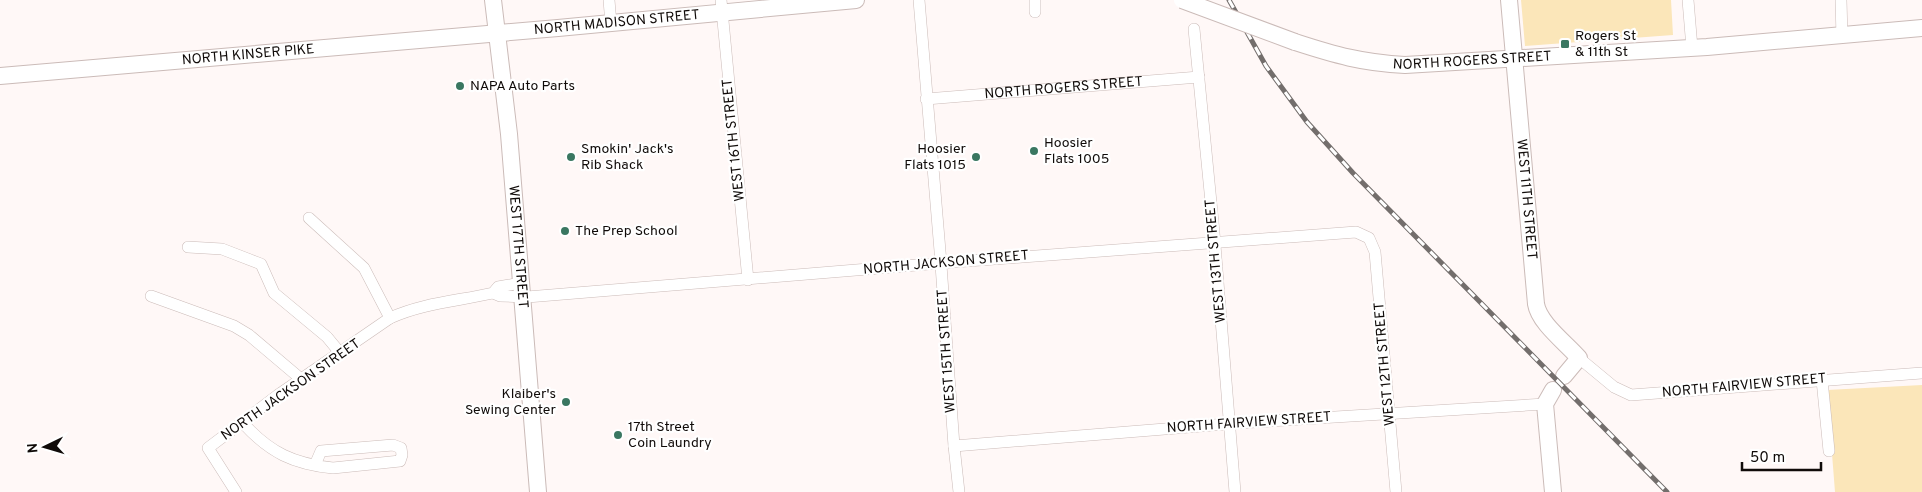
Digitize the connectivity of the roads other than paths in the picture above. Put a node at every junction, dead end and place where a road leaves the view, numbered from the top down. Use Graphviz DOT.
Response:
graph roads {
  1 [pos="493,0"];
  2 [pos="609,0"];
  3 [pos="856,0"];
  4 [pos="919,0"];
  5 [pos="1035,0"];
  6 [pos="1182,0"];
  7 [pos="1509,0"];
  8 [pos="1688,0"];
  9 [pos="1841,0"];
  10 [pos="721,6"];
  11 [pos="1035,12"];
  12 [pos="611,24"];
  13 [pos="1922,28"];
  14 [pos="1194,29"];
  15 [pos="496,34"];
  16 [pos="1842,37"];
  17 [pos="1692,48"];
  18 [pos="1514,58"];
  19 [pos="0,76"];
  20 [pos="1199,77"];
  21 [pos="926,100"];
  22 [pos="309,218"];
  23 [pos="1370,238"];
  24 [pos="1215,242"];
  25 [pos="188,247"];
  26 [pos="941,263"];
  27 [pos="748,280"];
  28 [pos="521,290"];
  29 [pos="151,296"];
  30 [pos="390,318"];
  31 [pos="340,354"];
  32 [pos="1579,358"];
  33 [pos="1922,372"];
  34 [pos="1564,376"];
  35 [pos="301,379"];
  36 [pos="1822,380"];
  37 [pos="1549,397"];
  38 [pos="1389,413"];
  39 [pos="243,423"];
  40 [pos="1230,424"];
  41 [pos="954,446"];
  42 [pos="1829,451"];
  43 [pos="315,465"];
  44 [pos="236,492"];
  45 [pos="538,492"];
  46 [pos="959,492"];
  47 [pos="1235,492"];
  48 [pos="1396,492"];
  49 [pos="1553,492"];
  1 -- 15 [label="street, WEST 17TH STREET"];
  2 -- 12 [label="street"];
  3 -- 10 [label="street, NORTH MADISON STREET"];
  4 -- 21 [label="street, WEST 15TH STREET"];
  5 -- 11 [label="street"];
  6 -- 18 [label="street, NORTH ROGERS STREET, bridge"];
  7 -- 18 [label="street, WEST 11TH STREET"];
  8 -- 17 [label="street"];
  9 -- 16 [label="street"];
  10 -- 12 [label="street, NORTH MADISON STREET"];
  10 -- 27 [label="street, WEST 16TH STREET"];
  12 -- 15 [label="street, NORTH MADISON STREET"];
  13 -- 16 [label="street, NORTH ROGERS STREET"];
  14 -- 20 [label="street, WEST 13TH STREET"];
  15 -- 19 [label="street, NORTH KINSER PIKE"];
  15 -- 28 [label="street, WEST 17TH STREET"];
  16 -- 17 [label="street, NORTH ROGERS STREET"];
  17 -- 18 [label="street, NORTH ROGERS STREET"];
  18 -- 32 [label="street, WEST 11TH STREET"];
  20 -- 21 [label="street, NORTH ROGERS STREET"];
  20 -- 24 [label="street, WEST 13TH STREET"];
  21 -- 26 [label="street, WEST 15TH STREET"];
  22 -- 30 [label="street"];
  23 -- 24 [label="street, NORTH JACKSON STREET"];
  23 -- 38 [label="street, WEST 12TH STREET"];
  24 -- 26 [label="street, NORTH JACKSON STREET"];
  24 -- 40 [label="street, WEST 13TH STREET"];
  25 -- 31 [label="street"];
  26 -- 27 [label="street, NORTH JACKSON STREET"];
  26 -- 41 [label="street, WEST 15TH STREET"];
  27 -- 28 [label="street, NORTH JACKSON STREET"];
  28 -- 30 [label="street, NORTH JACKSON STREET"];
  28 -- 45 [label="street, WEST 17TH STREET"];
  29 -- 35 [label="street"];
  30 -- 31 [label="street, NORTH JACKSON STREET"];
  31 -- 35 [label="street, NORTH JACKSON STREET"];
  32 -- 34 [label="street"];
  32 -- 36 [label="street, NORTH FAIRVIEW STREET"];
  33 -- 36 [label="street, NORTH FAIRVIEW STREET"];
  35 -- 39 [label="street, NORTH JACKSON STREET"];
  36 -- 42 [label="street"];
  37 -- 38 [label="street, NORTH FAIRVIEW STREET"];
  37 -- 49 [label="street"];
  38 -- 40 [label="street, NORTH FAIRVIEW STREET"];
  38 -- 48 [label="street, WEST 12TH STREET"];
  39 -- 43 [label="street"];
  39 -- 44 [label="street, NORTH JACKSON STREET"];
  40 -- 41 [label="street, NORTH FAIRVIEW STREET"];
  40 -- 47 [label="street, WEST 13TH STREET"];
  41 -- 46 [label="street, WEST 15TH STREET"];
  43 -- 43 [label="street"];
}
